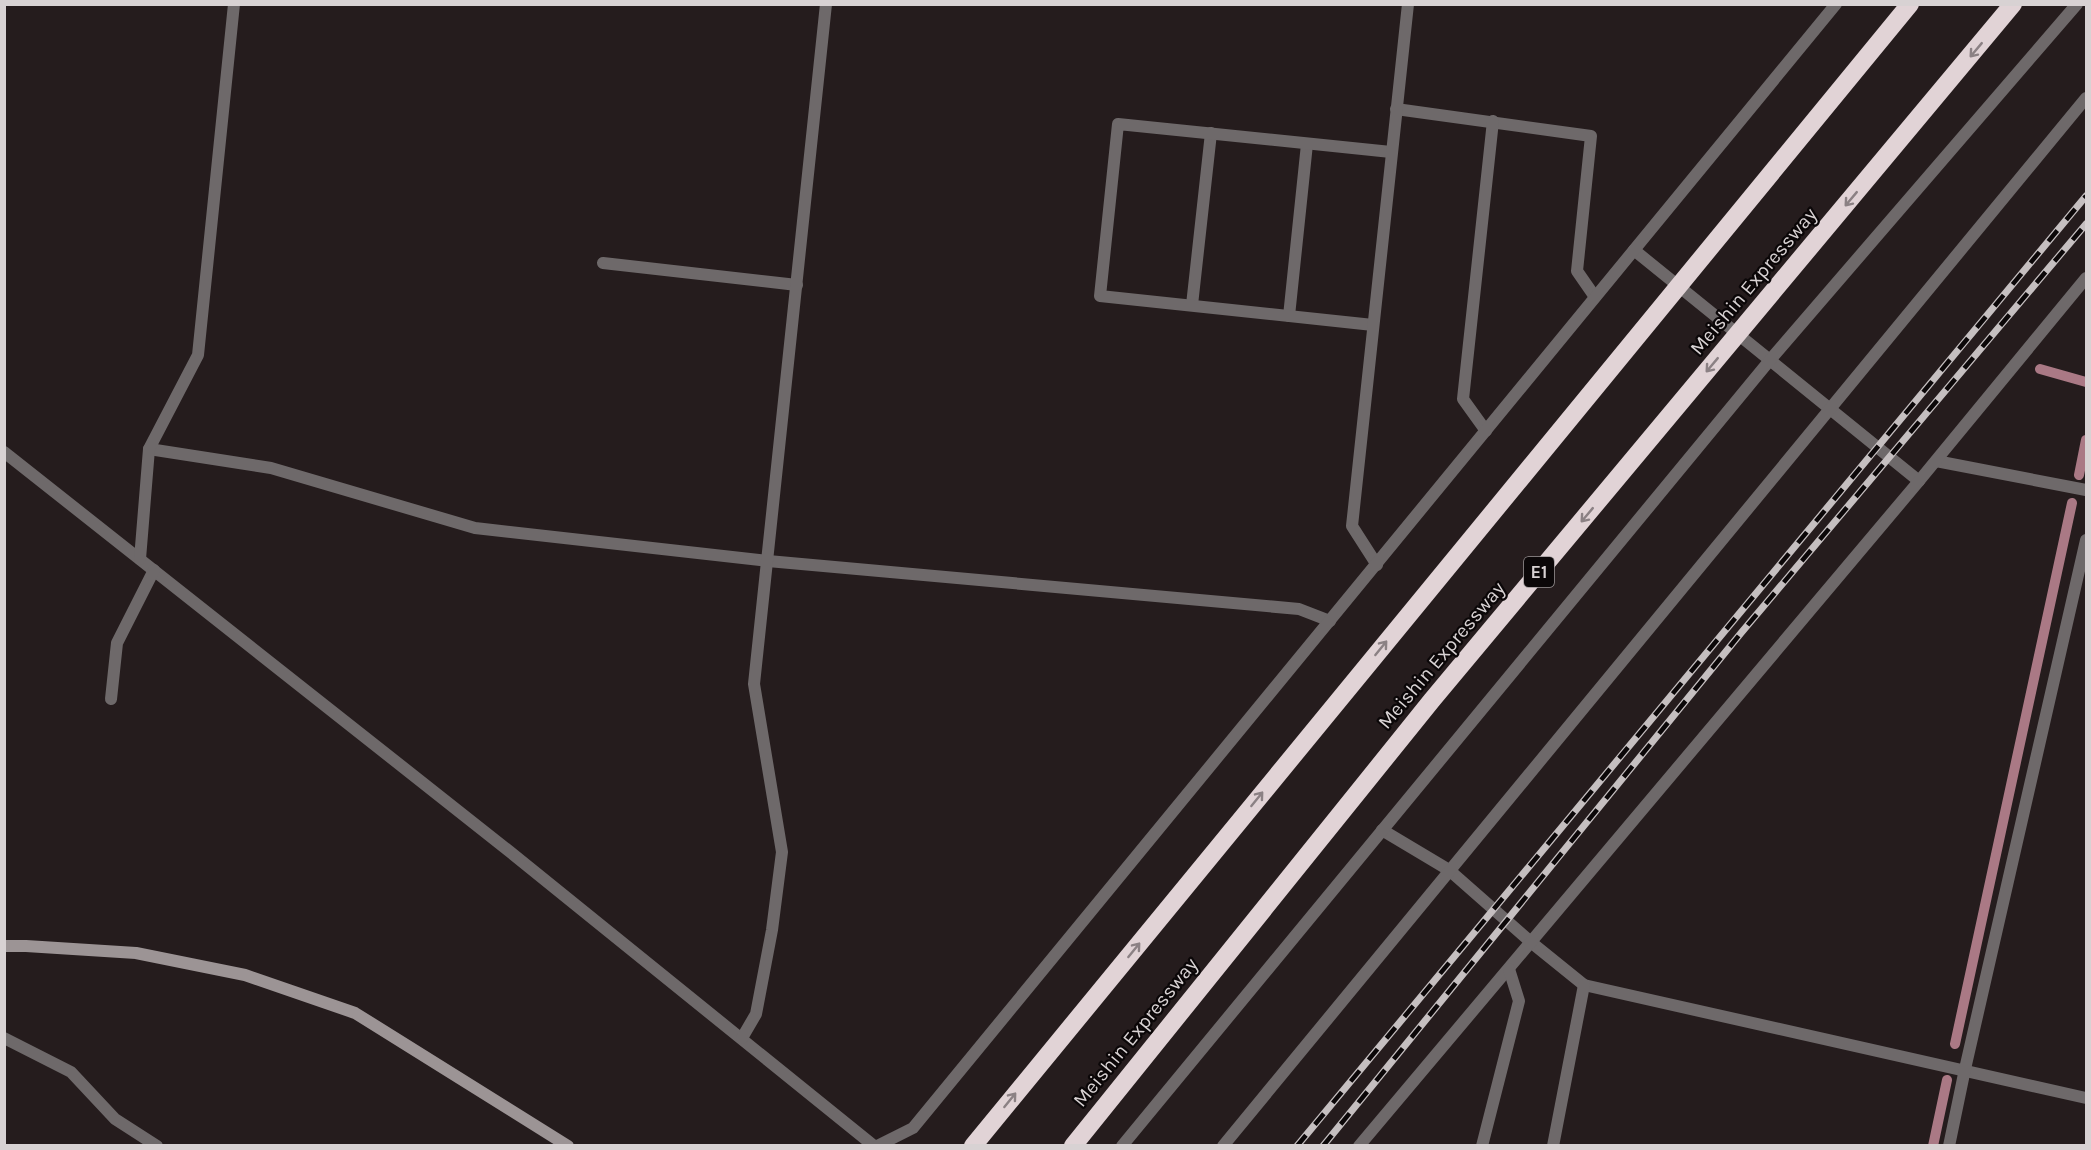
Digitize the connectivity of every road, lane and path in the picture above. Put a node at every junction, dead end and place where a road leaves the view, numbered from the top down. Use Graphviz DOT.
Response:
graph roads {
  1 [pos="234,4"];
  2 [pos="826,4"];
  3 [pos="1407,4"];
  4 [pos="1836,4"];
  5 [pos="1910,4"];
  6 [pos="2013,4"];
  7 [pos="2077,4"];
  8 [pos="2086,98"];
  9 [pos="1396,110"];
  10 [pos="1493,122"];
  11 [pos="1210,133"];
  12 [pos="1307,144"];
  13 [pos="1391,152"];
  14 [pos="1634,249"];
  15 [pos="603,263"];
  16 [pos="2086,278"];
  17 [pos="796,285"];
  18 [pos="1595,297"];
  19 [pos="1192,305"];
  20 [pos="1289,316"];
  21 [pos="1373,324"];
  22 [pos="1770,360"];
  23 [pos="1829,410"];
  24 [pos="1486,431"];
  25 [pos="149,449"];
  26 [pos="4,452"];
  27 [pos="1936,461"];
  28 [pos="1919,482"];
  29 [pos="2086,490"];
  30 [pos="2086,540"];
  31 [pos="140,559"];
  32 [pos="768,561"];
  33 [pos="1377,565"];
  34 [pos="154,570"];
  35 [pos="1330,621"];
  36 [pos="111,699"];
  37 [pos="1382,830"];
  38 [pos="1449,870"];
  39 [pos="1532,943"];
  40 [pos="4,946"];
  41 [pos="1509,969"];
  42 [pos="1584,985"];
  43 [pos="4,1038"];
  44 [pos="742,1038"];
  45 [pos="1965,1069"];
  46 [pos="2086,1098"];
  47 [pos="157,1146"];
  48 [pos="568,1146"];
  49 [pos="876,1146"];
  50 [pos="973,1146"];
  51 [pos="1073,1146"];
  52 [pos="1122,1146"];
  53 [pos="1223,1146"];
  54 [pos="1359,1146"];
  55 [pos="1482,1146"];
  56 [pos="1553,1146"];
  57 [pos="1949,1146"];
  1 -- 25 [label="street"];
  2 -- 17 [label="street"];
  3 -- 9 [label="street"];
  4 -- 14 [label="street"];
  50 -- 5 [label="highway, one-way, bridge"];
  6 -- 51 [label="highway, Meishin Expressway / E1, one-way, bridge"];
  7 -- 22 [label="street"];
  8 -- 23 [label="street"];
  9 -- 10 [label="street"];
  9 -- 13 [label="street"];
  10 -- 18 [label="street"];
  10 -- 24 [label="street"];
  11 -- 12 [label="street"];
  11 -- 19 [label="street"];
  11 -- 19 [label="street"];
  12 -- 13 [label="street"];
  12 -- 20 [label="street"];
  13 -- 21 [label="street"];
  14 -- 18 [label="street"];
  14 -- 22 [label="street"];
  15 -- 17 [label="street"];
  16 -- 27 [label="street"];
  17 -- 32 [label="street"];
  18 -- 24 [label="street"];
  19 -- 20 [label="street"];
  20 -- 21 [label="street"];
  21 -- 33 [label="street"];
  22 -- 23 [label="street"];
  22 -- 37 [label="street"];
  23 -- 28 [label="street"];
  23 -- 38 [label="street"];
  24 -- 33 [label="street"];
  25 -- 31 [label="street"];
  25 -- 32 [label="street"];
  26 -- 31 [label="street"];
  27 -- 28 [label="street"];
  27 -- 29 [label="street"];
  28 -- 39 [label="street"];
  30 -- 45 [label="street"];
  31 -- 34 [label="street"];
  32 -- 35 [label="street"];
  32 -- 44 [label="street"];
  33 -- 35 [label="street"];
  34 -- 36 [label="street"];
  34 -- 44 [label="street"];
  35 -- 49 [label="street"];
  37 -- 38 [label="street"];
  37 -- 52 [label="street"];
  38 -- 39 [label="street"];
  38 -- 53 [label="street"];
  39 -- 41 [label="street"];
  39 -- 42 [label="street"];
  40 -- 48 [label="main road"];
  41 -- 54 [label="street"];
  41 -- 55 [label="street"];
  42 -- 45 [label="street"];
  42 -- 56 [label="street"];
  43 -- 47 [label="street"];
  44 -- 49 [label="street"];
  45 -- 46 [label="street"];
  45 -- 57 [label="street"];
}
